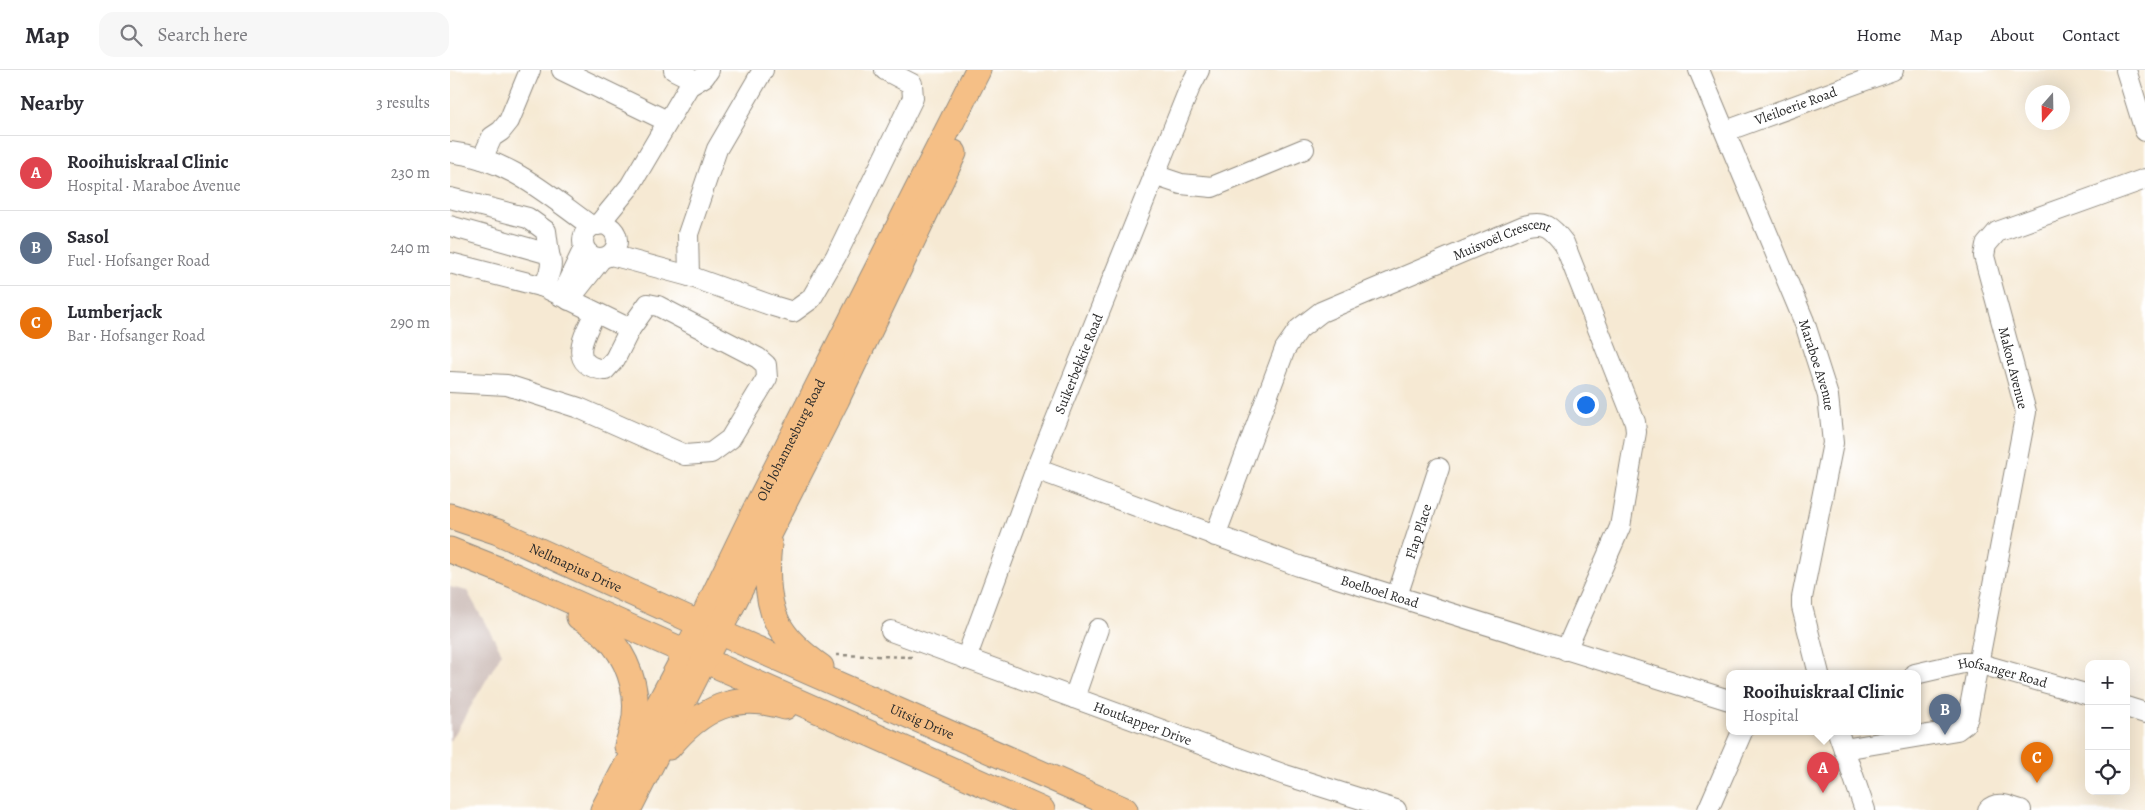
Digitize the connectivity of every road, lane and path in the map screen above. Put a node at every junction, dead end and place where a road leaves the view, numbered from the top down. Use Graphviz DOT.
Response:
graph roads {
  1 [pos="530,70"];
  2 [pos="562,70"];
  3 [pos="709,70"];
  4 [pos="763,70"];
  5 [pos="885,70"];
  6 [pos="978,70"];
  7 [pos="995,70"];
  8 [pos="1199,70"];
  9 [pos="1699,70"];
  10 [pos="1893,70"];
  11 [pos="2126,70"];
  12 [pos="685,76"];
  13 [pos="667,121"];
  14 [pos="1726,131"];
  15 [pos="2145,131"];
  16 [pos="1304,149"];
  17 [pos="450,152"];
  18 [pos="482,159"];
  19 [pos="1154,175"];
  20 [pos="2145,180"];
  21 [pos="450,198"];
  22 [pos="450,226"];
  23 [pos="600,240"];
  24 [pos="549,254"];
  25 [pos="450,263"];
  26 [pos="690,276"];
  27 [pos="558,294"];
  28 [pos="595,313"];
  29 [pos="630,329"];
  30 [pos="450,382"];
  31 [pos="1439,468"];
  32 [pos="1036,469"];
  33 [pos="450,516"];
  34 [pos="770,532"];
  35 [pos="1215,536"];
  36 [pos="450,550"];
  37 [pos="516,576"];
  38 [pos="1398,596"];
  39 [pos="710,628"];
  40 [pos="1098,629"];
  41 [pos="891,631"];
  42 [pos="1566,650"];
  43 [pos="832,654"];
  44 [pos="696,657"];
  45 [pos="918,657"];
  46 [pos="966,659"];
  47 [pos="1977,662"];
  48 [pos="1818,670"];
  49 [pos="1921,673"];
  50 [pos="848,687"];
  51 [pos="2085,694"];
  52 [pos="1074,698"];
  53 [pos="1726,699"];
  54 [pos="2130,708"];
  55 [pos="2145,713"];
  56 [pos="1921,732"];
  57 [pos="1741,735"];
  58 [pos="1890,735"];
  59 [pos="875,736"];
  60 [pos="1840,740"];
  61 [pos="629,784"];
  62 [pos="603,810"];
  63 [pos="628,810"];
  64 [pos="1042,810"];
  65 [pos="1125,810"];
  66 [pos="1396,810"];
  67 [pos="1708,810"];
  68 [pos="1865,810"];
  69 [pos="1988,810"];
  70 [pos="2021,810"];
  1 -- 18 [label="street"];
  2 -- 13 [label="street"];
  3 -- 12 [label="street"];
  4 -- 26 [label="street"];
  5 -- 26 [label="street"];
  6 -- 39 [label="main road, Old Johannesburg Road"];
  7 -- 34 [label="main road, Old Johannesburg Road"];
  8 -- 19 [label="street, Suikerbekkie Road"];
  9 -- 14 [label="street, Maraboe Avenue"];
  10 -- 14 [label="street, Vleiloerie Road"];
  11 -- 15 [label="street"];
  12 -- 13 [label="street"];
  13 -- 23 [label="street"];
  14 -- 48 [label="street, Maraboe Avenue"];
  16 -- 19 [label="street"];
  17 -- 18 [label="street"];
  18 -- 23 [label="street"];
  19 -- 32 [label="street, Suikerbekkie Road"];
  20 -- 47 [label="street, Makou Avenue"];
  21 -- 24 [label="street"];
  22 -- 24 [label="street"];
  23 -- 26 [label="street"];
  23 -- 27 [label="street"];
  24 -- 27 [label="street"];
  25 -- 27 [label="street"];
  27 -- 28 [label="street"];
  28 -- 29 [label="street"];
  28 -- 29 [label="street"];
  29 -- 30 [label="street"];
  31 -- 38 [label="street, Flap Place"];
  32 -- 35 [label="street, Boelboel Road"];
  32 -- 46 [label="street, Suikerbekkie Road"];
  33 -- 39 [label="main road, Nellmapius Drive"];
  34 -- 39 [label="main road, Old Johannesburg Road"];
  34 -- 50 [label="main road"];
  35 -- 38 [label="street, Boelboel Road"];
  35 -- 42 [label="street, Muisvoël Crescent"];
  36 -- 37 [label="main road"];
  37 -- 44 [label="main road"];
  37 -- 61 [label="main road"];
  38 -- 42 [label="street, Boelboel Road"];
  39 -- 44 [label="main road, Old Johannesburg Road"];
  39 -- 50 [label="main road, Uitsig Drive"];
  40 -- 52 [label="street"];
  41 -- 46 [label="street, Houtkapper Drive"];
  42 -- 53 [label="street, Boelboel Road"];
  43 -- 45 [label="path"];
  44 -- 59 [label="main road"];
  44 -- 61 [label="main road, Old Johannesburg Road"];
  46 -- 52 [label="street, Houtkapper Drive"];
  47 -- 49 [label="street, Hofsanger Road"];
  47 -- 51 [label="street, Hofsanger Road"];
  47 -- 56 [label="street, Makou Avenue"];
  50 -- 65 [label="main road, Uitsig Drive"];
  52 -- 66 [label="street, Houtkapper Drive"];
  54 -- 55 [label="street"];
  57 -- 67 [label="street"];
  58 -- 60 [label="street, Makou Avenue"];
  59 -- 61 [label="main road"];
  59 -- 64 [label="main road"];
  60 -- 68 [label="street"];
  61 -- 62 [label="main road, Old Johannesburg Road"];
  61 -- 63 [label="main road, Old Johannesburg Road"];
  69 -- 70 [label="street"];
}
